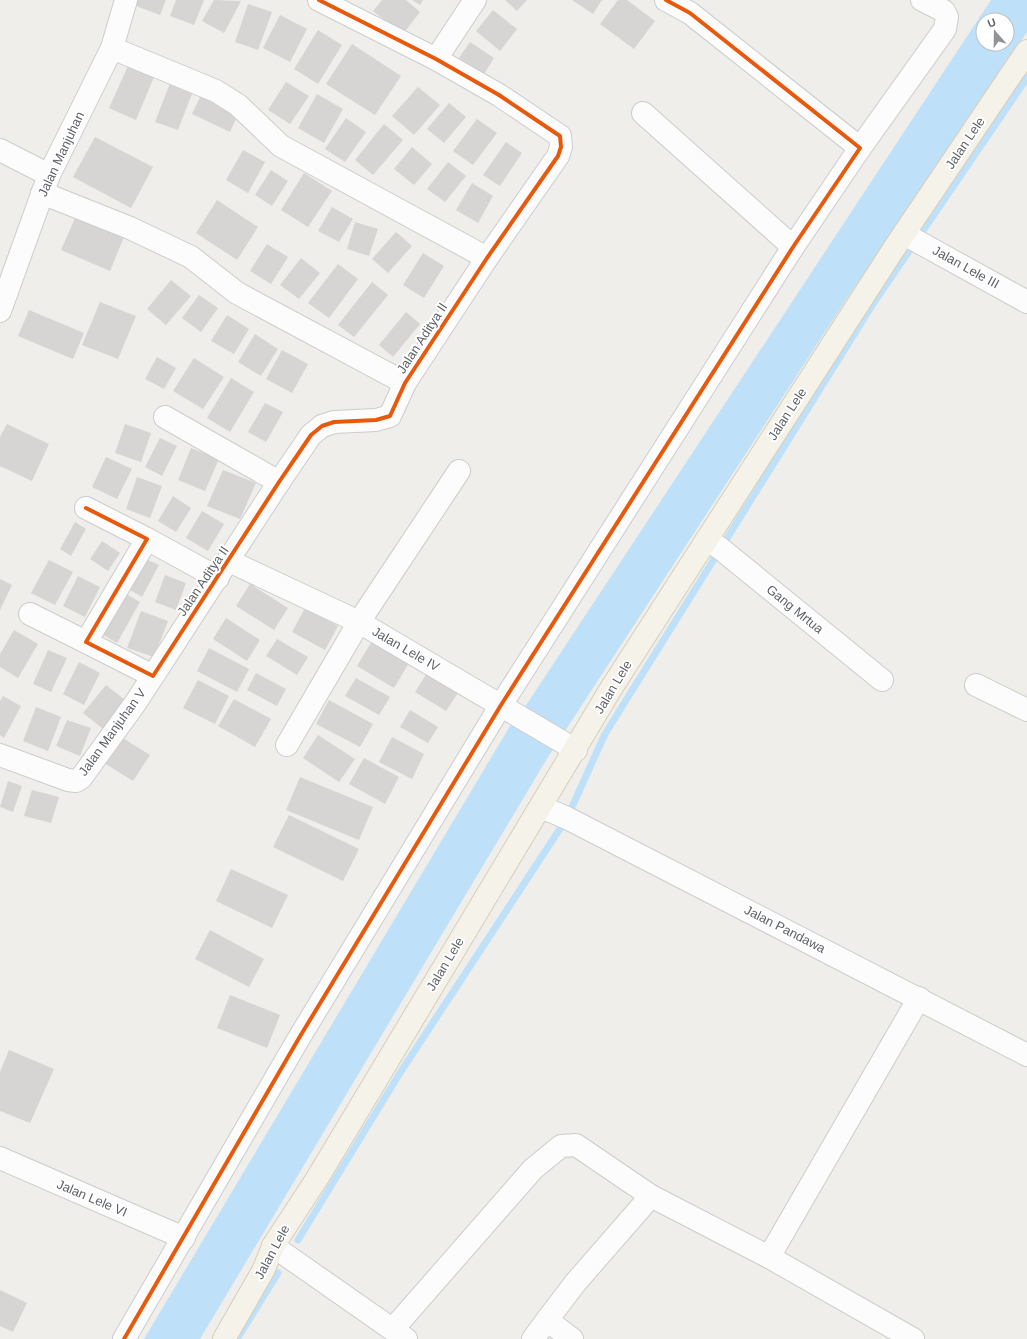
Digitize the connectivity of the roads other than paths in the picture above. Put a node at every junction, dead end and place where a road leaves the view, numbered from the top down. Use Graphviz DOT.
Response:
graph roads {
  1 [pos="126,0"];
  2 [pos="319,0"];
  3 [pos="475,0"];
  4 [pos="666,0"];
  5 [pos="922,0"];
  6 [pos="694,6"];
  7 [pos="112,48"];
  8 [pos="1027,51"];
  9 [pos="436,59"];
  10 [pos="643,112"];
  11 [pos="860,148"];
  12 [pos="0,150"];
  13 [pos="45,184"];
  14 [pos="904,234"];
  15 [pos="793,246"];
  16 [pos="487,258"];
  17 [pos="1027,302"];
  18 [pos="0,311"];
  19 [pos="405,383"];
  20 [pos="165,417"];
  21 [pos="459,471"];
  22 [pos="279,482"];
  23 [pos="86,508"];
  24 [pos="147,539"];
  25 [pos="707,539"];
  26 [pos="223,569"];
  27 [pos="30,614"];
  28 [pos="359,622"];
  29 [pos="86,642"];
  30 [pos="152,676"];
  31 [pos="882,680"];
  32 [pos="976,685"];
  33 [pos="510,710"];
  34 [pos="1027,710"];
  35 [pos="287,745"];
  36 [pos="567,745"];
  37 [pos="0,755"];
  38 [pos="540,806"];
  39 [pos="919,998"];
  40 [pos="1027,1056"];
  41 [pos="0,1158"];
  42 [pos="652,1196"];
  43 [pos="184,1238"];
  44 [pos="273,1246"];
  45 [pos="769,1257"];
  46 [pos="547,1320"];
  47 [pos="399,1334"];
  48 [pos="124,1339"];
  49 [pos="224,1339"];
  50 [pos="533,1339"];
  51 [pos="572,1339"];
  52 [pos="913,1339"];
  1 -- 7 [label="street, Jalan Manjuhan"];
  2 -- 9 [label="street, Jalan Aditya II"];
  3 -- 9 [label="street"];
  4 -- 6 [label="street"];
  5 -- 11 [label="street"];
  6 -- 11 [label="street"];
  7 -- 13 [label="street, Jalan Manjuhan"];
  7 -- 16 [label="street"];
  8 -- 14 [label="main road, Jalan Lele"];
  9 -- 16 [label="street, Jalan Aditya II"];
  10 -- 15 [label="street"];
  11 -- 15 [label="street"];
  12 -- 13 [label="street"];
  13 -- 18 [label="street, Jalan Manjuhan"];
  13 -- 19 [label="street"];
  14 -- 17 [label="street, Jalan Lele III"];
  14 -- 25 [label="main road, Jalan Lele"];
  15 -- 33 [label="street"];
  16 -- 19 [label="street, Jalan Aditya II"];
  19 -- 22 [label="street, Jalan Aditya II"];
  20 -- 22 [label="street"];
  21 -- 28 [label="street"];
  22 -- 26 [label="street, Jalan Aditya II"];
  23 -- 24 [label="street"];
  24 -- 26 [label="street, Jalan Lele IV"];
  24 -- 29 [label="street"];
  25 -- 31 [label="street, Gang Mrtua"];
  25 -- 36 [label="main road, Jalan Lele"];
  26 -- 28 [label="street, Jalan Lele IV"];
  26 -- 30 [label="street, Jalan Aditya II"];
  27 -- 29 [label="street"];
  28 -- 33 [label="street, Jalan Lele IV"];
  28 -- 35 [label="street"];
  29 -- 30 [label="street"];
  30 -- 37 [label="street, Jalan Manjuhan V"];
  32 -- 34 [label="street"];
  33 -- 36 [label="street, Jalan Lele IV"];
  33 -- 43 [label="street"];
  36 -- 38 [label="main road, Jalan Lele"];
  38 -- 39 [label="street, Jalan Pandawa"];
  38 -- 44 [label="main road, Jalan Lele"];
  39 -- 40 [label="street, Jalan Pandawa"];
  39 -- 45 [label="street"];
  41 -- 43 [label="street, Jalan Lele VI"];
  42 -- 45 [label="street"];
  42 -- 46 [label="street"];
  42 -- 47 [label="street"];
  43 -- 48 [label="street"];
  44 -- 47 [label="street"];
  44 -- 49 [label="main road, Jalan Lele"];
  45 -- 52 [label="street"];
  46 -- 50 [label="street"];
  46 -- 51 [label="street"];
}
